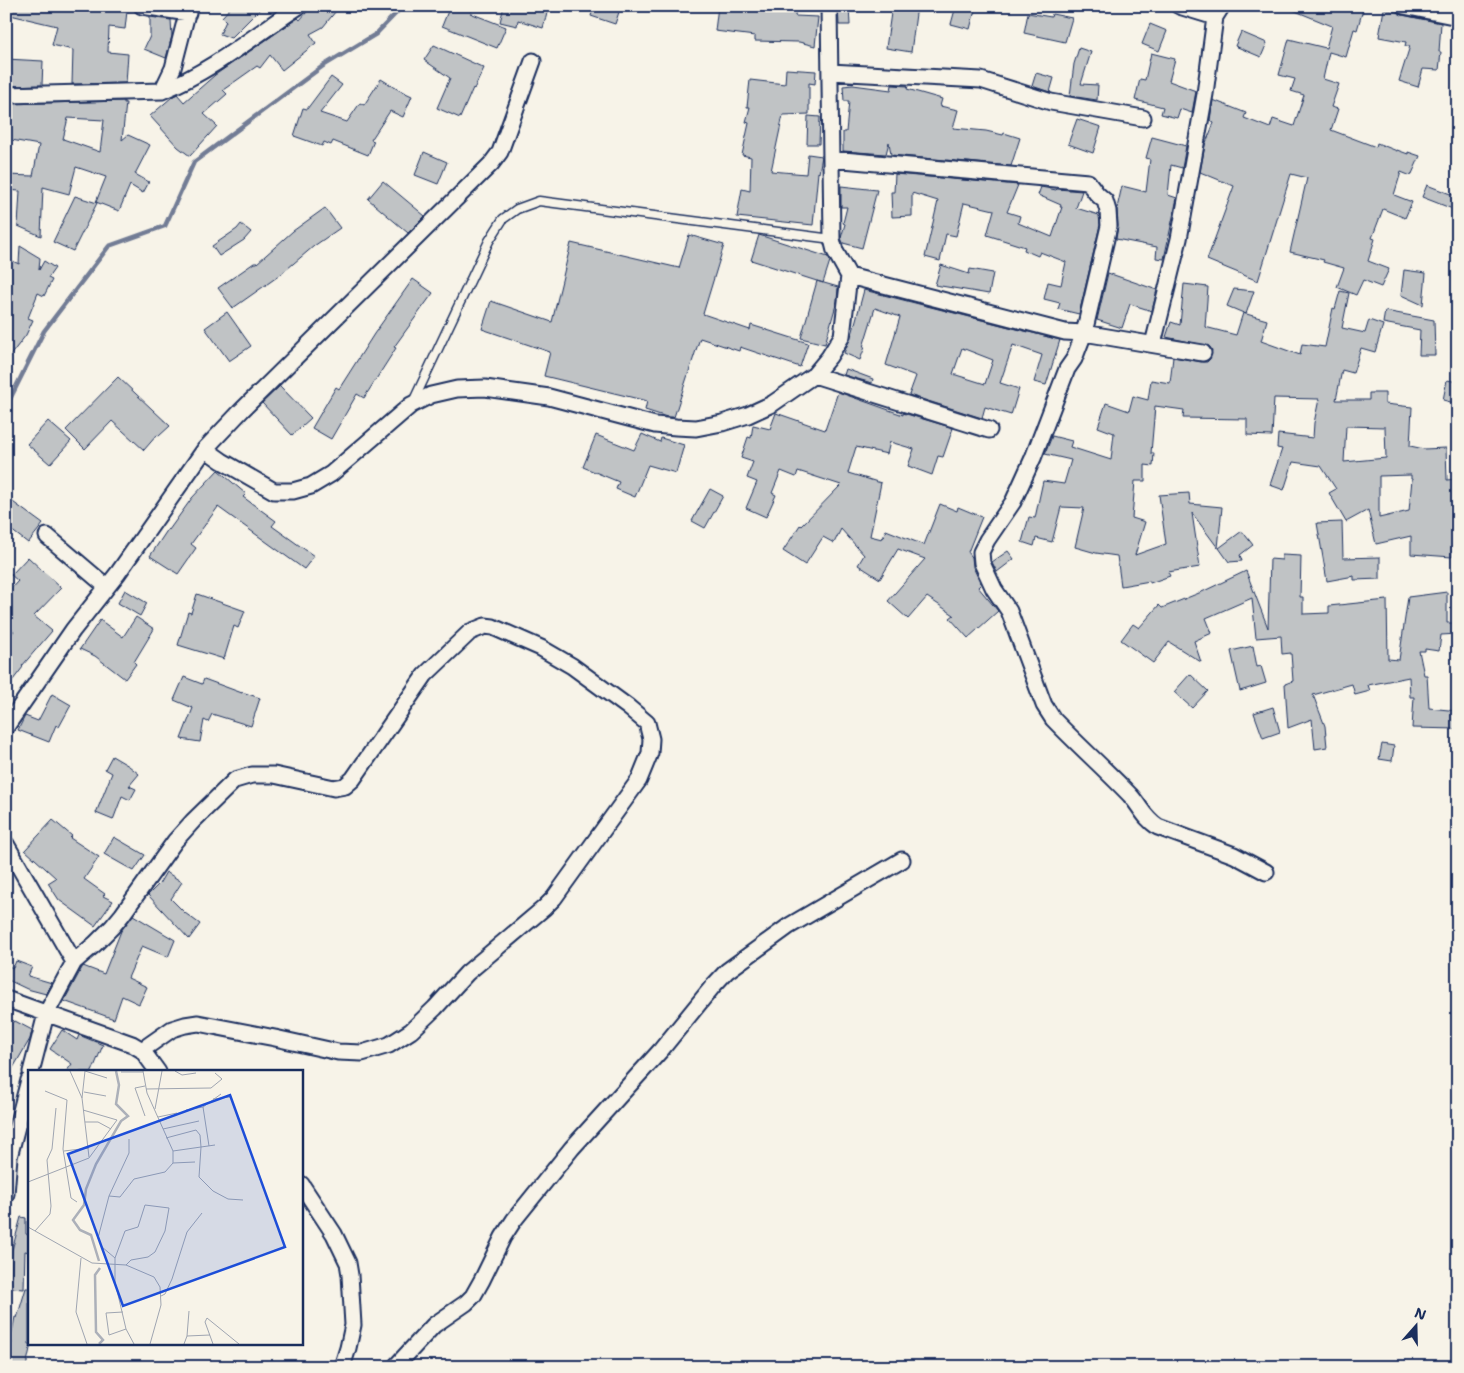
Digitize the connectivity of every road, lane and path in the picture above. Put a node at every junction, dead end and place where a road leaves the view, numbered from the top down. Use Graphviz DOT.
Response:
graph roads {
  1 [pos="142,6"];
  2 [pos="299,6"];
  3 [pos="829,6"];
  4 [pos="1179,6"];
  5 [pos="1404,6"];
  6 [pos="188,10"];
  7 [pos="1218,12"];
  8 [pos="1458,17"];
  9 [pos="533,61"];
  10 [pos="830,72"];
  11 [pos="162,91"];
  12 [pos="6,95"];
  13 [pos="1143,118"];
  14 [pos="832,159"];
  15 [pos="832,239"];
  16 [pos="849,276"];
  17 [pos="1084,333"];
  18 [pos="1154,344"];
  19 [pos="1203,353"];
  20 [pos="814,375"];
  21 [pos="411,405"];
  22 [pos="989,430"];
  23 [pos="205,449"];
  24 [pos="47,536"];
  25 [pos="107,587"];
  26 [pos="6,726"];
  27 [pos="6,844"];
  28 [pos="902,860"];
  29 [pos="1266,872"];
  30 [pos="74,962"];
  31 [pos="6,999"];
  32 [pos="46,1014"];
  33 [pos="142,1050"];
  34 [pos="32,1070"];
  35 [pos="157,1070"];
  36 [pos="28,1084"];
  37 [pos="302,1186"];
  38 [pos="6,1194"];
  39 [pos="342,1367"];
  40 [pos="395,1367"];
  1 -- 6 [label="street"];
  2 -- 11 [label="street"];
  3 -- 10 [label="street"];
  4 -- 7 [label="street"];
  5 -- 8 [label="street"];
  6 -- 11 [label="street"];
  7 -- 18 [label="street"];
  9 -- 23 [label="street"];
  10 -- 13 [label="street"];
  10 -- 14 [label="street"];
  11 -- 12 [label="street"];
  14 -- 15 [label="street"];
  14 -- 17 [label="street"];
  15 -- 16 [label="street"];
  15 -- 21 [label="lane"];
  16 -- 17 [label="street"];
  16 -- 20 [label="street"];
  17 -- 18 [label="street"];
  17 -- 29 [label="street"];
  18 -- 19 [label="street"];
  20 -- 21 [label="street"];
  20 -- 22 [label="street"];
  21 -- 23 [label="street"];
  23 -- 25 [label="street"];
  24 -- 25 [label="street"];
  25 -- 26 [label="street"];
  27 -- 30 [label="street"];
  28 -- 40 [label="street"];
  30 -- 32 [label="street"];
  30 -- 33 [label="street"];
  31 -- 32 [label="street"];
  32 -- 33 [label="street"];
  32 -- 34 [label="street"];
  33 -- 35 [label="street"];
  36 -- 38 [label="street"];
  37 -- 39 [label="street"];
}
